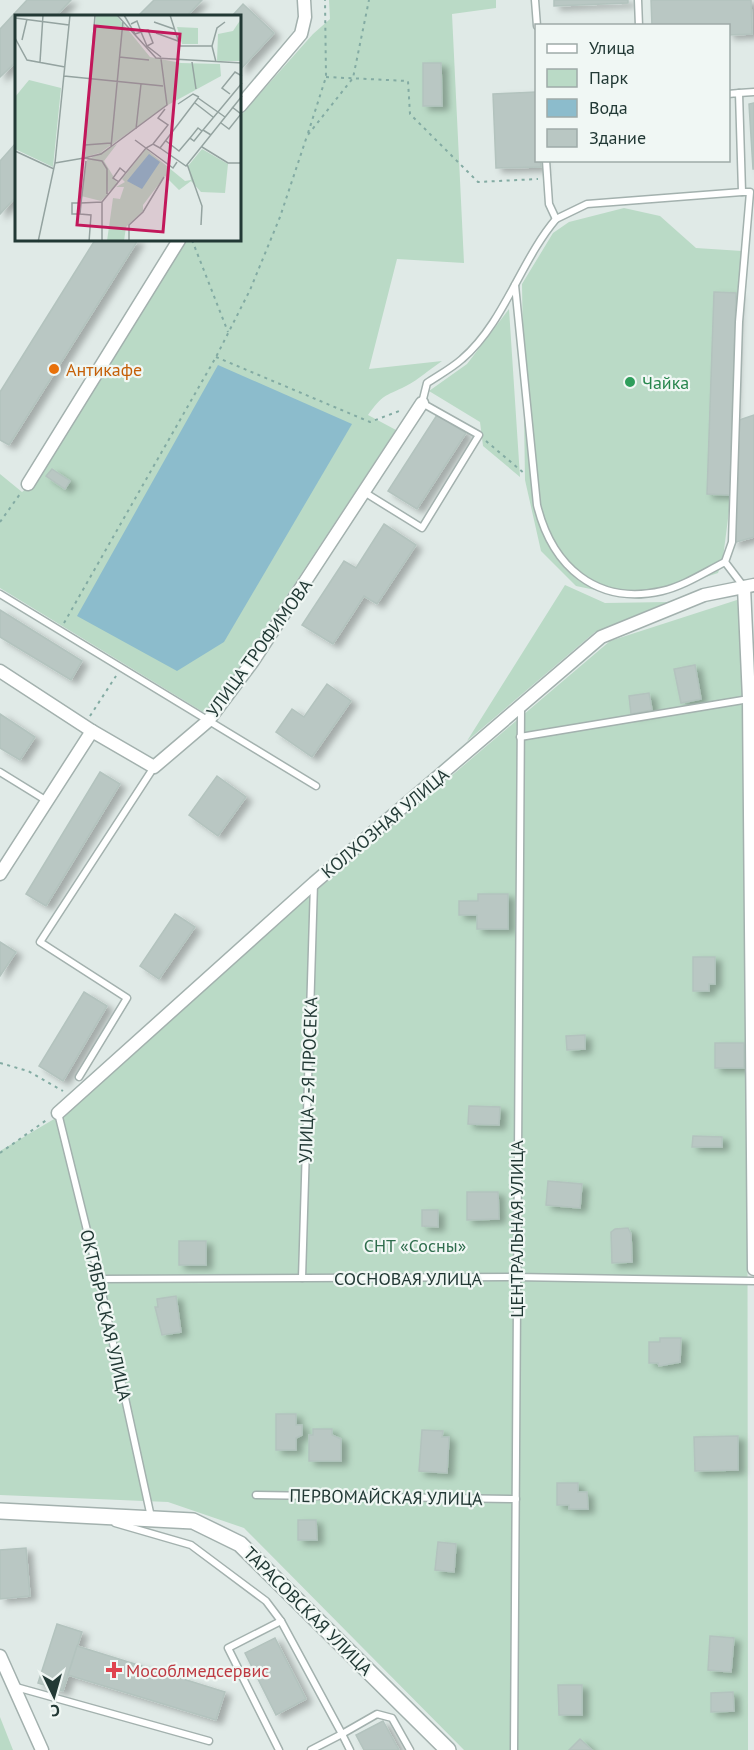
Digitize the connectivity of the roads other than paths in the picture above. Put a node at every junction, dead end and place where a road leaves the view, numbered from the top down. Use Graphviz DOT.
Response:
graph roads {
  1 [pos="304,0"];
  2 [pos="536,0"];
  3 [pos="638,0"];
  4 [pos="537,24"];
  5 [pos="639,24"];
  6 [pos="739,93"];
  7 [pos="754,93"];
  8 [pos="730,94"];
  9 [pos="242,104"];
  10 [pos="546,162"];
  11 [pos="742,192"];
  12 [pos="752,192"];
  13 [pos="556,219"];
  14 [pos="178,242"];
  15 [pos="515,285"];
  16 [pos="422,403"];
  17 [pos="27,484"];
  18 [pos="364,492"];
  19 [pos="725,562"];
  20 [pos="749,586"];
  21 [pos="0,594"];
  22 [pos="0,671"];
  23 [pos="749,699"];
  24 [pos="521,708"];
  25 [pos="208,721"];
  26 [pos="92,731"];
  27 [pos="520,737"];
  28 [pos="154,767"];
  29 [pos="0,772"];
  30 [pos="316,786"];
  31 [pos="47,801"];
  32 [pos="0,874"];
  33 [pos="314,882"];
  34 [pos="79,1077"];
  35 [pos="58,1113"];
  36 [pos="754,1269"];
  37 [pos="515,1277"];
  38 [pos="302,1278"];
  39 [pos="99,1279"];
  40 [pos="754,1281"];
  41 [pos="256,1495"];
  42 [pos="516,1499"];
  43 [pos="0,1511"];
  44 [pos="83,1514"];
  45 [pos="151,1517"];
  46 [pos="281,1621"];
  47 [pos="0,1656"];
  48 [pos="16,1687"];
  49 [pos="342,1734"];
  50 [pos="209,1741"];
  51 [pos="42,1750"];
  52 [pos="279,1750"];
  53 [pos="311,1750"];
  54 [pos="350,1750"];
  55 [pos="410,1750"];
  56 [pos="448,1750"];
  57 [pos="514,1750"];
  1 -- 9 [label="street"];
  2 -- 4 [label="lane"];
  3 -- 5 [label="lane"];
  6 -- 7 [label="lane"];
  6 -- 8 [label="lane"];
  6 -- 11 [label="lane"];
  10 -- 13 [label="lane"];
  11 -- 12 [label="lane"];
  11 -- 13 [label="lane"];
  12 -- 19 [label="lane"];
  13 -- 15 [label="lane"];
  14 -- 17 [label="street"];
  15 -- 16 [label="lane"];
  15 -- 19 [label="lane"];
  16 -- 18 [label="street, УЛИЦА ТРОФИМОВА"];
  16 -- 18 [label="lane"];
  18 -- 25 [label="street, УЛИЦА ТРОФИМОВА"];
  19 -- 20 [label="lane"];
  20 -- 23 [label="street"];
  20 -- 24 [label="street, КОЛХОЗНАЯ УЛИЦА"];
  21 -- 25 [label="lane"];
  22 -- 26 [label="street"];
  23 -- 27 [label="lane"];
  23 -- 36 [label="street"];
  24 -- 27 [label="lane, ЦЕНТРАЛЬНАЯ УЛИЦА"];
  24 -- 33 [label="street, КОЛХОЗНАЯ УЛИЦА"];
  25 -- 28 [label="street, УЛИЦА ТРОФИМОВА"];
  25 -- 30 [label="lane"];
  26 -- 28 [label="street"];
  26 -- 31 [label="street"];
  27 -- 37 [label="lane, ЦЕНТРАЛЬНАЯ УЛИЦА"];
  28 -- 34 [label="lane"];
  29 -- 31 [label="lane"];
  31 -- 32 [label="street"];
  33 -- 35 [label="street, КОЛХОЗНАЯ УЛИЦА"];
  33 -- 38 [label="lane, УЛИЦА 2-Я ПРОСЕКА"];
  35 -- 39 [label="lane, ОКТЯБРЬСКАЯ УЛИЦА"];
  37 -- 38 [label="lane, СОСНОВАЯ УЛИЦА"];
  37 -- 40 [label="lane, СОСНОВАЯ УЛИЦА"];
  37 -- 42 [label="lane, ЦЕНТРАЛЬНАЯ УЛИЦА"];
  38 -- 39 [label="lane, СОСНОВАЯ УЛИЦА"];
  39 -- 45 [label="lane, ОКТЯБРЬСКАЯ УЛИЦА"];
  41 -- 42 [label="lane, ПЕРВОМАЙСКАЯ УЛИЦА"];
  42 -- 57 [label="lane, ЦЕНТРАЛЬНАЯ УЛИЦА"];
  43 -- 44 [label="street, ТАРАСОВСКАЯ УЛИЦА"];
  44 -- 45 [label="street, ТАРАСОВСКАЯ УЛИЦА"];
  44 -- 46 [label="lane"];
  45 -- 56 [label="street, ТАРАСОВСКАЯ УЛИЦА"];
  46 -- 49 [label="lane"];
  46 -- 52 [label="lane"];
  47 -- 48 [label="street"];
  48 -- 50 [label="lane"];
  48 -- 51 [label="street"];
  49 -- 53 [label="lane"];
  49 -- 54 [label="lane"];
  49 -- 55 [label="lane"];
}
